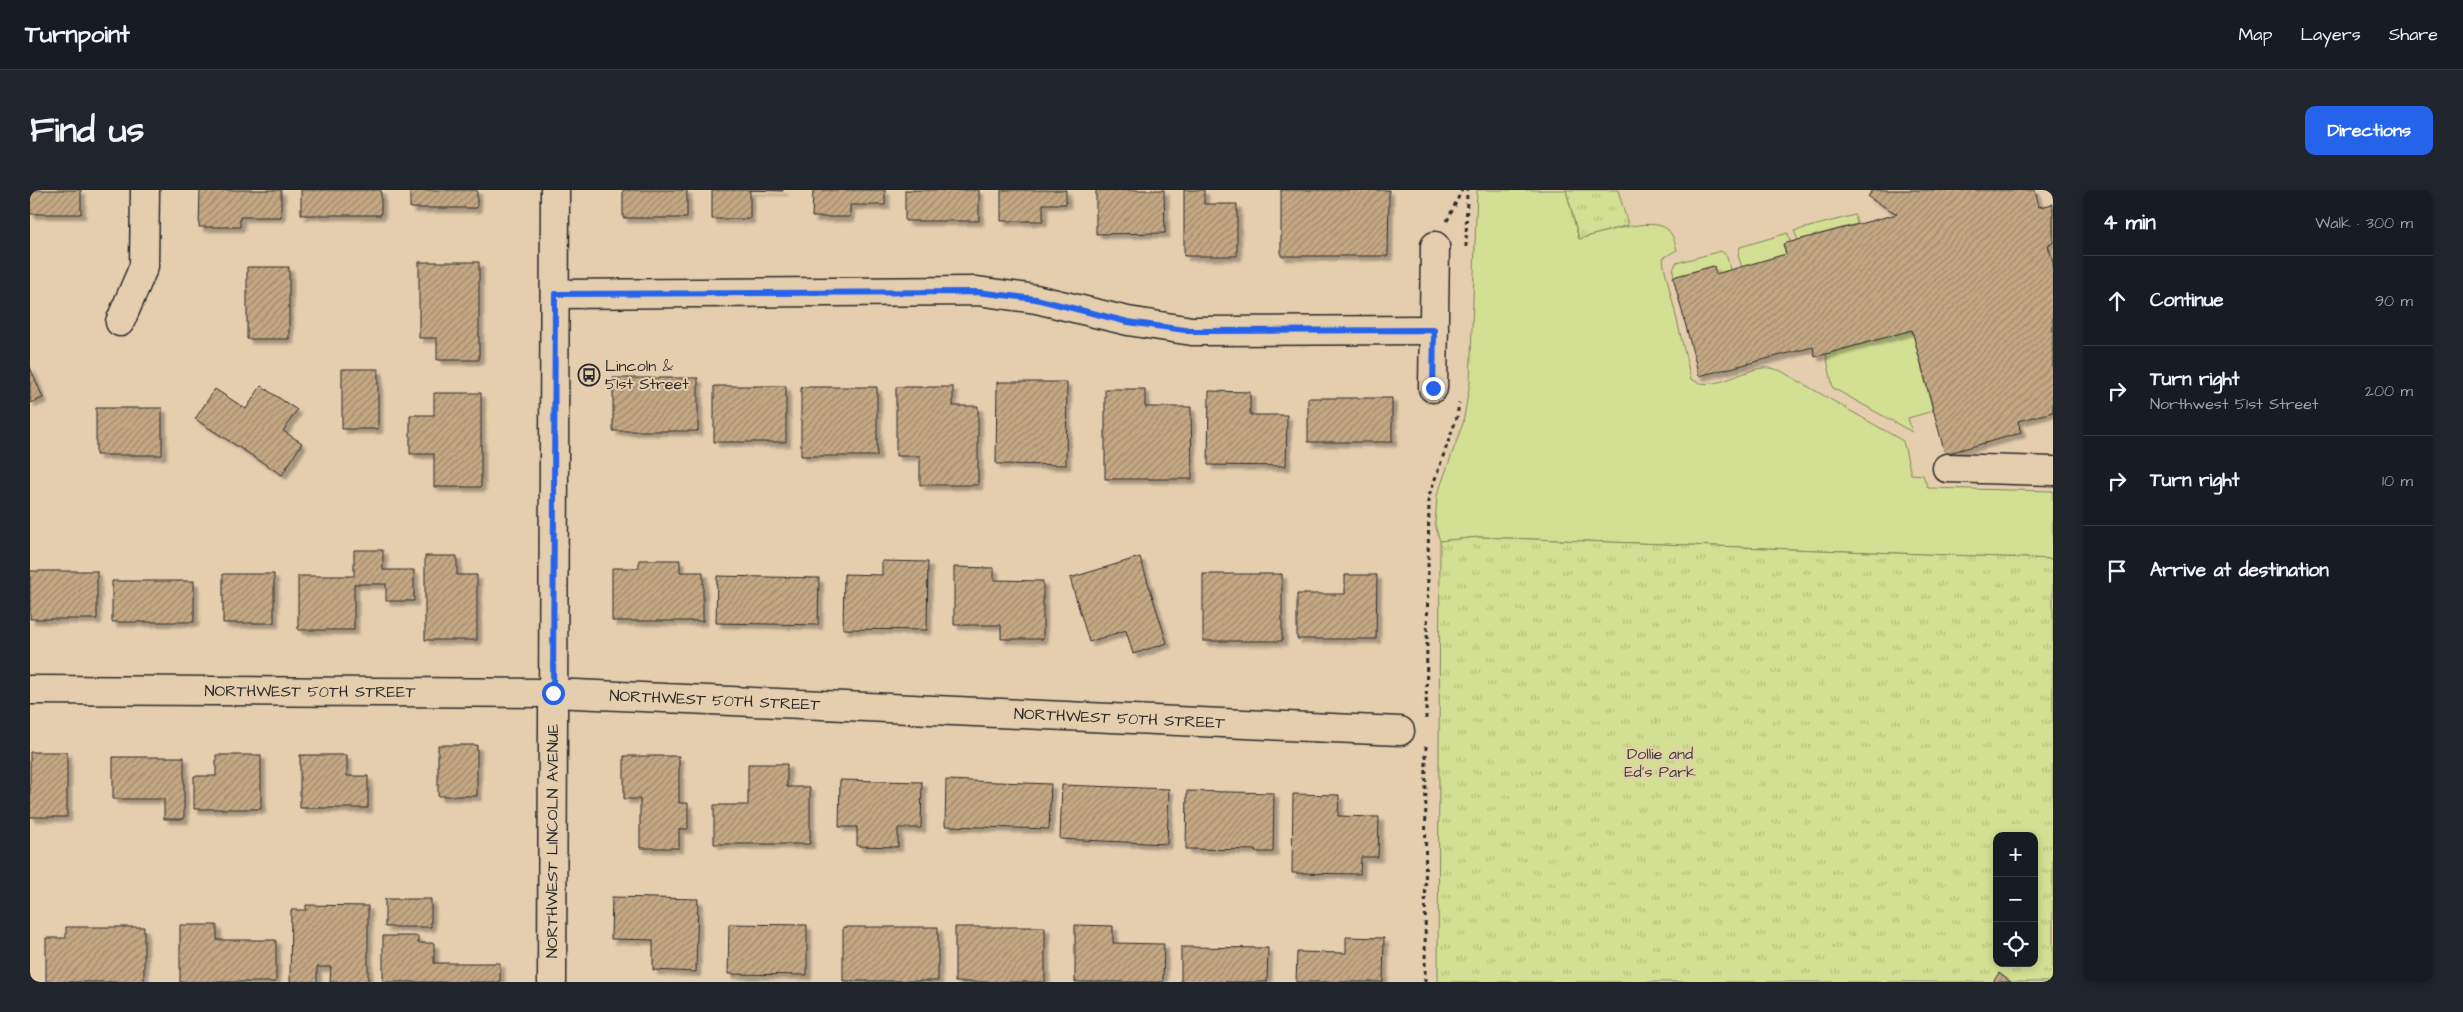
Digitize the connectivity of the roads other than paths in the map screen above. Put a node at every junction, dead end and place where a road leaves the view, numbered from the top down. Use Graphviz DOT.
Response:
graph roads {
  1 [pos="145,190"];
  2 [pos="555,190"];
  3 [pos="1436,246"];
  4 [pos="555,294"];
  5 [pos="120,322"];
  6 [pos="1434,330"];
  7 [pos="1433,388"];
  8 [pos="1947,468"];
  9 [pos="2053,471"];
  10 [pos="30,690"];
  11 [pos="553,693"];
  12 [pos="1413,730"];
  13 [pos="552,982"];
  1 -- 5 [label="street"];
  2 -- 4 [label="street, NORTHWEST LINCOLN AVENUE"];
  3 -- 6 [label="street"];
  4 -- 6 [label="street"];
  4 -- 11 [label="street, NORTHWEST LINCOLN AVENUE"];
  6 -- 7 [label="street"];
  8 -- 9 [label="street"];
  10 -- 11 [label="street, NORTHWEST 50TH STREET"];
  11 -- 12 [label="street, NORTHWEST 50TH STREET"];
  11 -- 13 [label="street, NORTHWEST LINCOLN AVENUE"];
}
